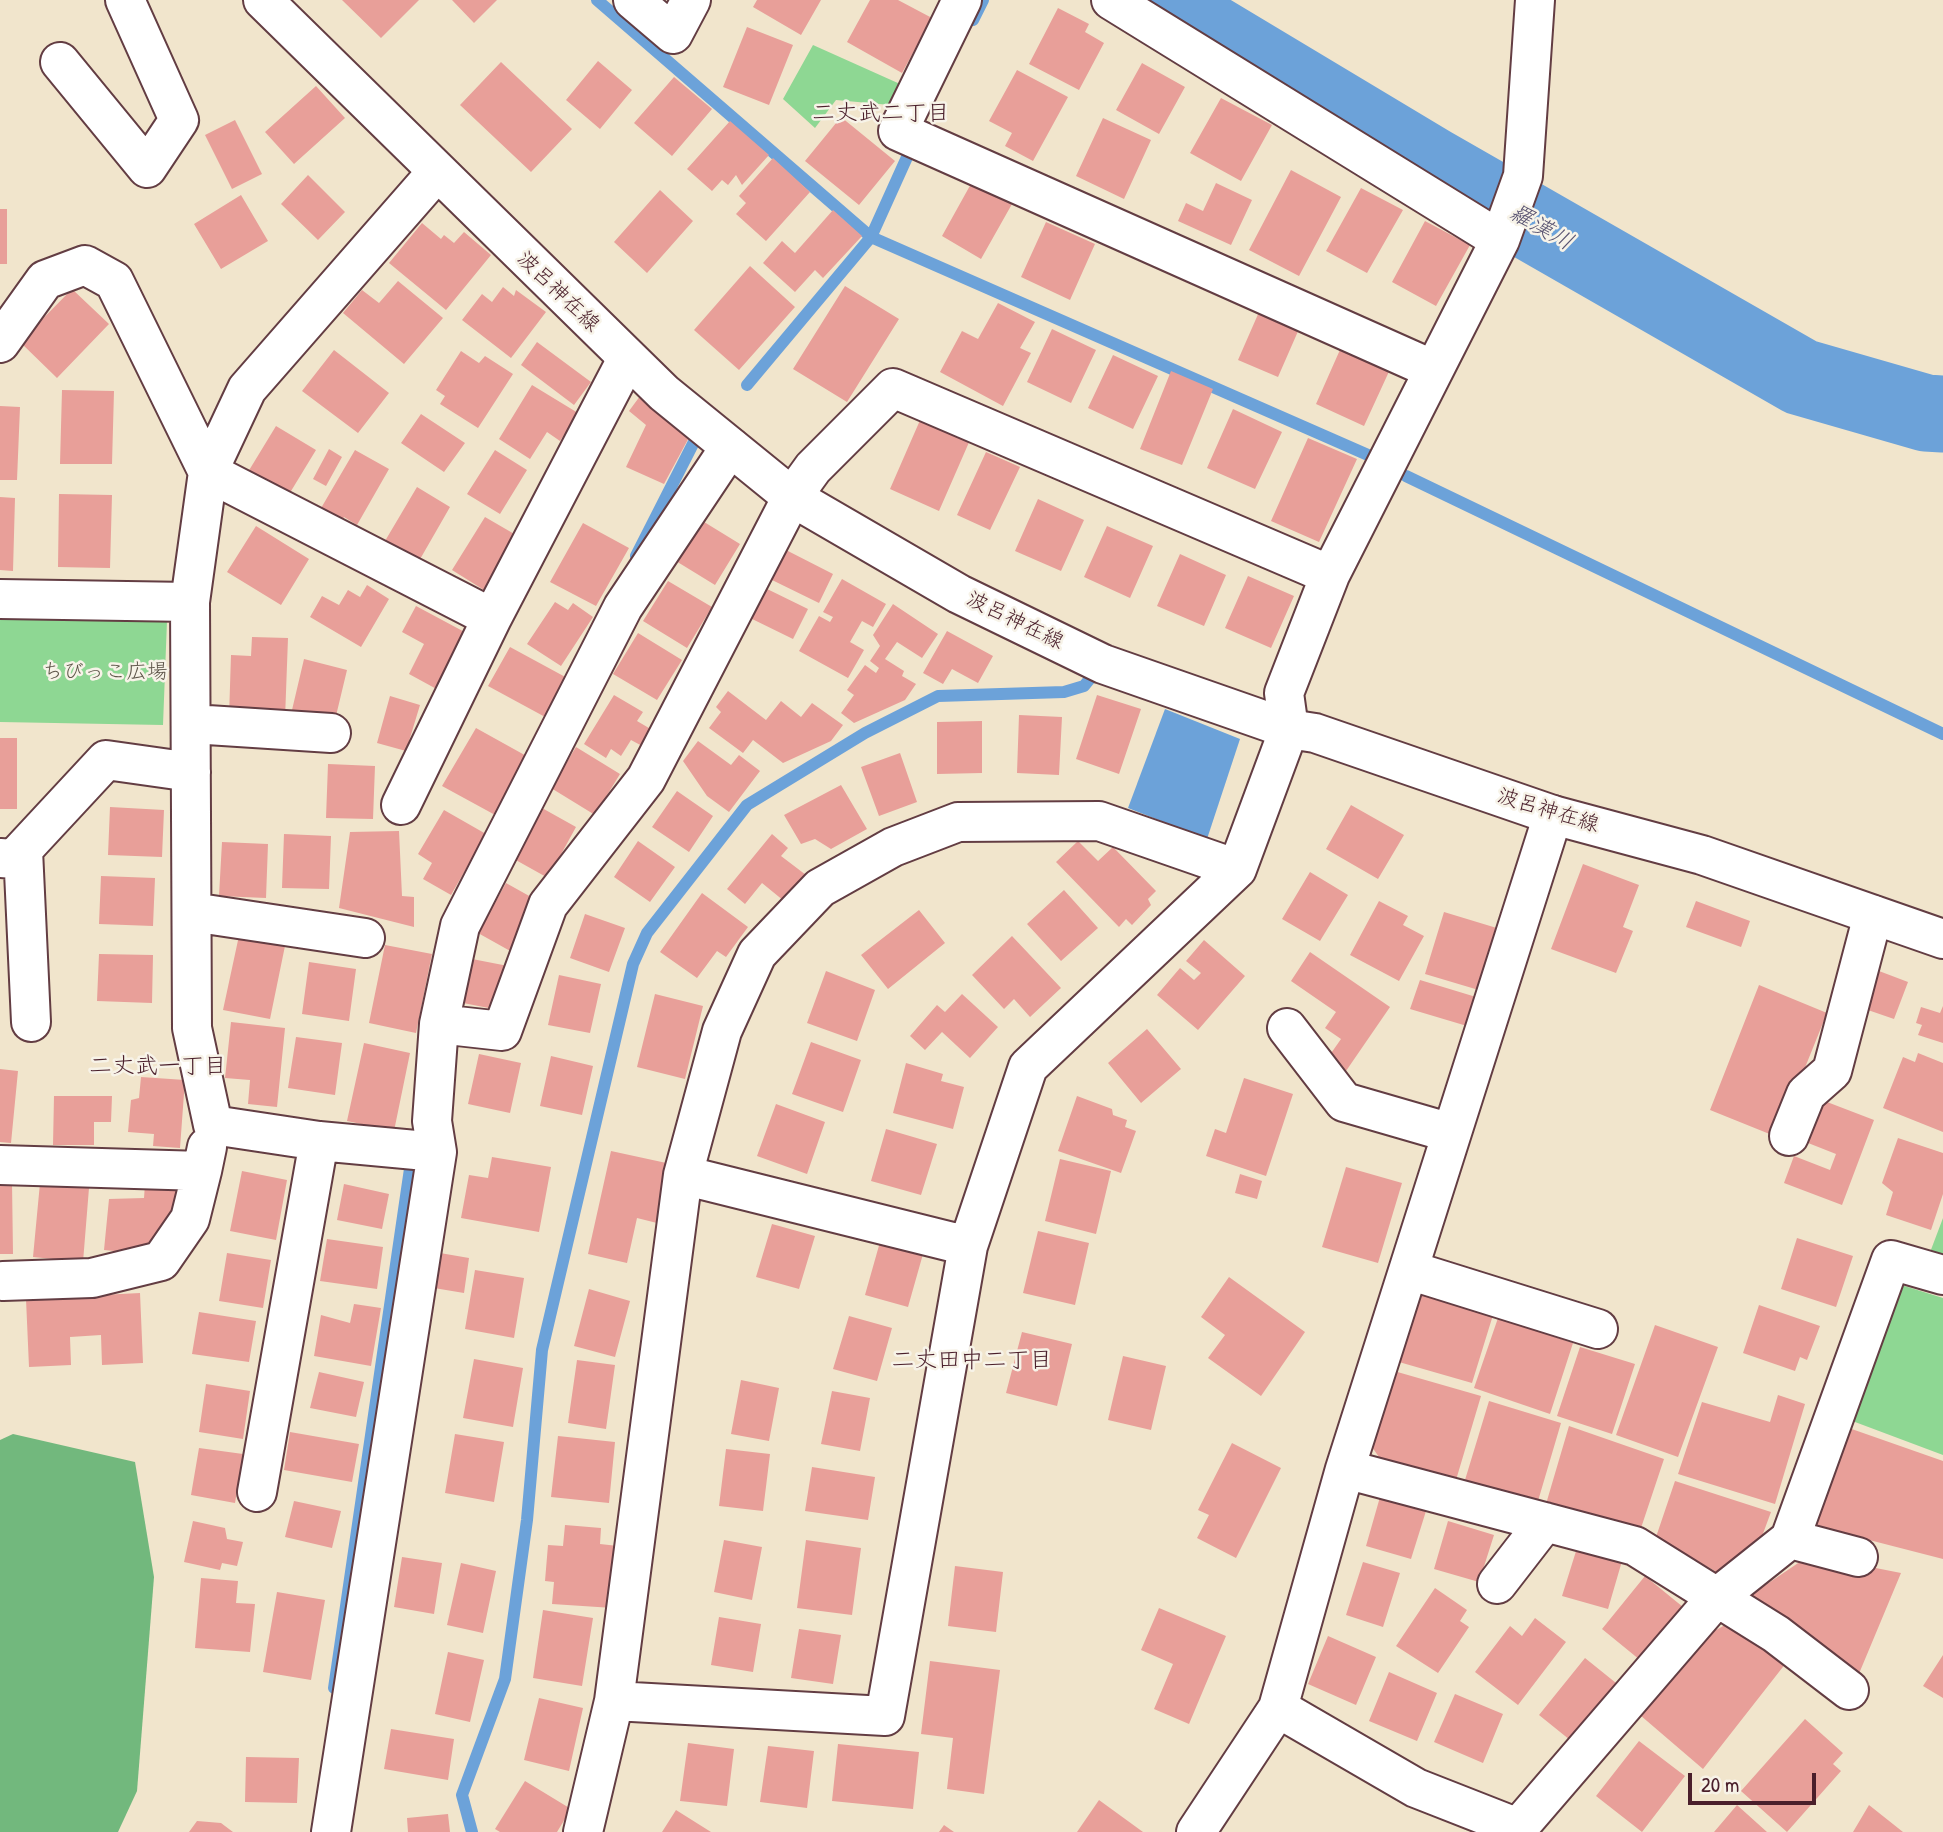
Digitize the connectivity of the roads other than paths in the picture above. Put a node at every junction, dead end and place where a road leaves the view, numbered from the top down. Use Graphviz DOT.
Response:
graph roads {
  1 [pos="125,0"];
  2 [pos="263,0"];
  3 [pos="633,0"];
  4 [pos="691,0"];
  5 [pos="962,0"];
  6 [pos="1111,0"];
  7 [pos="1535,0"];
  8 [pos="60,62"];
  9 [pos="436,173"];
  10 [pos="1500,240"];
  11 [pos="0,343"];
  12 [pos="627,359"];
  13 [pos="1434,370"];
  14 [pos="730,447"];
  15 [pos="208,472"];
  16 [pos="792,497"];
  17 [pos="1330,575"];
  18 [pos="0,598"];
  19 [pos="190,602"];
  20 [pos="492,618"];
  21 [pos="192,724"];
  22 [pos="1289,729"];
  23 [pos="331,733"];
  24 [pos="191,772"];
  25 [pos="401,805"];
  26 [pos="1553,815"];
  27 [pos="11,854"];
  28 [pos="1237,869"];
  29 [pos="192,912"];
  30 [pos="1873,915"];
  31 [pos="365,938"];
  32 [pos="1943,939"];
  33 [pos="32,1022"];
  34 [pos="439,1024"];
  35 [pos="1287,1028"];
  36 [pos="213,1125"];
  37 [pos="1451,1133"];
  38 [pos="1789,1136"];
  39 [pos="319,1141"];
  40 [pos="420,1150"];
  41 [pos="0,1165"];
  42 [pos="202,1171"];
  43 [pos="683,1175"];
  44 [pos="968,1246"];
  45 [pos="1409,1270"];
  46 [pos="1943,1275"];
  47 [pos="2,1281"];
  48 [pos="1598,1329"];
  49 [pos="1345,1469"];
  50 [pos="257,1492"];
  51 [pos="1545,1522"];
  52 [pos="1790,1539"];
  53 [pos="1857,1557"];
  54 [pos="1497,1584"];
  55 [pos="1716,1598"];
  56 [pos="1849,1690"];
  57 [pos="614,1701"];
  58 [pos="1278,1709"];
  59 [pos="331,1832"];
  60 [pos="583,1832"];
  61 [pos="1196,1832"];
  1 -- 8 [label="street"];
  2 -- 9 [label="street, 波呂神在線"];
  3 -- 4 [label="street"];
  5 -- 13 [label="street"];
  6 -- 10 [label="street"];
  7 -- 10 [label="street"];
  9 -- 12 [label="street, 波呂神在線"];
  9 -- 15 [label="street"];
  10 -- 13 [label="street"];
  11 -- 15 [label="street"];
  12 -- 14 [label="street, 波呂神在線"];
  12 -- 20 [label="street"];
  13 -- 17 [label="street"];
  14 -- 16 [label="street, 波呂神在線"];
  14 -- 34 [label="street"];
  15 -- 19 [label="street"];
  15 -- 20 [label="street"];
  16 -- 17 [label="street"];
  16 -- 22 [label="street, 波呂神在線"];
  16 -- 34 [label="street"];
  17 -- 22 [label="street"];
  18 -- 19 [label="street"];
  19 -- 21 [label="street"];
  20 -- 25 [label="street"];
  21 -- 23 [label="street"];
  21 -- 24 [label="street"];
  22 -- 26 [label="street, 波呂神在線"];
  22 -- 28 [label="street"];
  24 -- 27 [label="street"];
  24 -- 29 [label="street"];
  26 -- 30 [label="street, 波呂神在線"];
  26 -- 37 [label="street"];
  27 -- 33 [label="street"];
  28 -- 43 [label="street"];
  28 -- 44 [label="street"];
  29 -- 31 [label="street"];
  29 -- 36 [label="street"];
  30 -- 32 [label="street, 波呂神在線"];
  30 -- 38 [label="street"];
  34 -- 40 [label="street"];
  35 -- 37 [label="street"];
  36 -- 39 [label="street"];
  36 -- 42 [label="street"];
  37 -- 45 [label="street"];
  39 -- 40 [label="street"];
  39 -- 50 [label="street"];
  40 -- 59 [label="street"];
  41 -- 42 [label="street"];
  42 -- 47 [label="street"];
  43 -- 44 [label="street"];
  43 -- 57 [label="street"];
  44 -- 57 [label="street"];
  45 -- 48 [label="street"];
  45 -- 49 [label="street"];
  46 -- 52 [label="street"];
  49 -- 51 [label="street"];
  49 -- 58 [label="street"];
  51 -- 54 [label="street"];
  51 -- 55 [label="street"];
  52 -- 53 [label="street"];
  52 -- 55 [label="street"];
  55 -- 56 [label="street"];
  55 -- 58 [label="street"];
  57 -- 60 [label="street"];
  58 -- 61 [label="street"];
}
